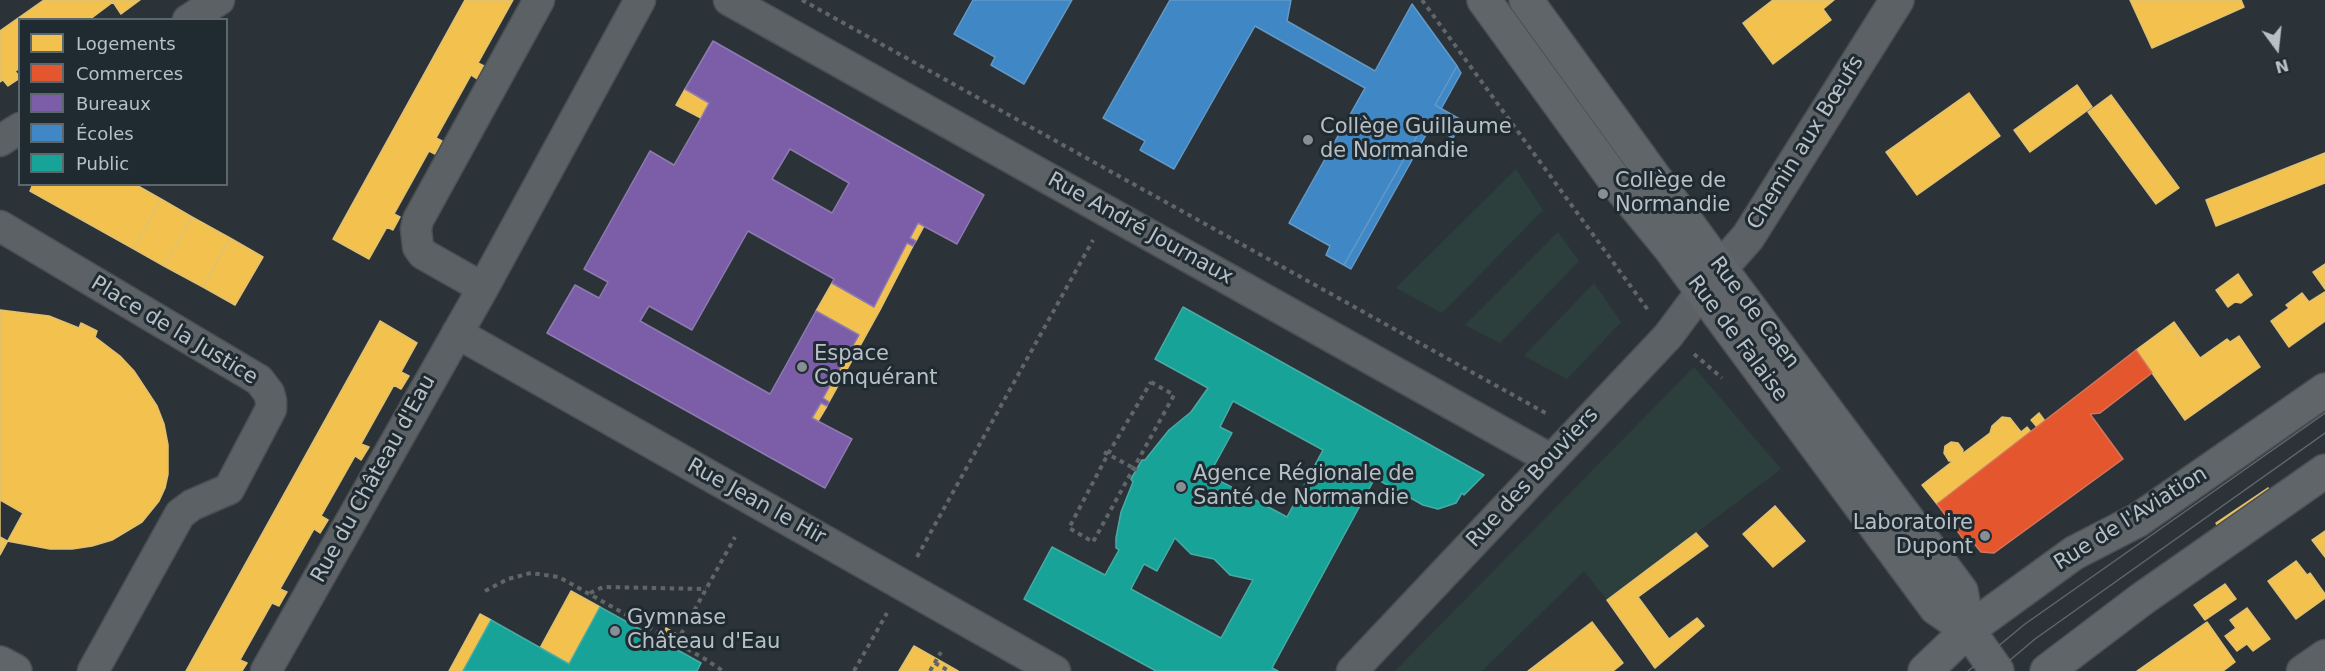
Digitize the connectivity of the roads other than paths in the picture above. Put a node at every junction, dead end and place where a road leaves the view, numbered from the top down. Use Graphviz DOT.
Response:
graph roads {
  1 [pos="219,0"];
  2 [pos="539,0"];
  3 [pos="640,0"];
  4 [pos="729,0"];
  5 [pos="1484,0"];
  6 [pos="1526,0"];
  7 [pos="1897,0"];
  8 [pos="191,18"];
  9 [pos="18,129"];
  10 [pos="0,141"];
  11 [pos="0,226"];
  12 [pos="1710,280"];
  13 [pos="483,288"];
  14 [pos="457,333"];
  15 [pos="2325,390"];
  16 [pos="1550,459"];
  17 [pos="2325,471"];
  18 [pos="1968,630"];
  19 [pos="2325,655"];
  20 [pos="0,663"];
  21 [pos="15,671"];
  22 [pos="93,671"];
  23 [pos="266,671"];
  24 [pos="1055,671"];
  25 [pos="1353,671"];
  26 [pos="1925,671"];
  27 [pos="1997,671"];
  28 [pos="2048,671"];
  29 [pos="2302,671"];
  1 -- 8 [label="street"];
  2 -- 13 [label="street"];
  3 -- 13 [label="street, Rue du Château d'Eau"];
  4 -- 16 [label="street, Rue André Journaux"];
  5 -- 12 [label="main road, Rue de Falaise"];
  6 -- 12 [label="main road, Rue de Caen"];
  7 -- 12 [label="street, Chemin aux Bœufs"];
  9 -- 10 [label="street"];
  11 -- 22 [label="street, Place de la Justice"];
  12 -- 16 [label="street, Rue des Bouviers"];
  12 -- 18 [label="main road, Rue de Caen"];
  13 -- 14 [label="street, Rue du Château d'Eau"];
  14 -- 23 [label="street, Rue du Château d'Eau"];
  14 -- 24 [label="street, Rue Jean le Hir"];
  15 -- 18 [label="main road, Rue de l'Aviation"];
  16 -- 25 [label="street, Rue des Bouviers"];
  17 -- 28 [label="main road"];
  18 -- 26 [label="main road, Rue de l'Aviation"];
  18 -- 27 [label="main road"];
  19 -- 29 [label="street"];
  20 -- 21 [label="main road"];
}
